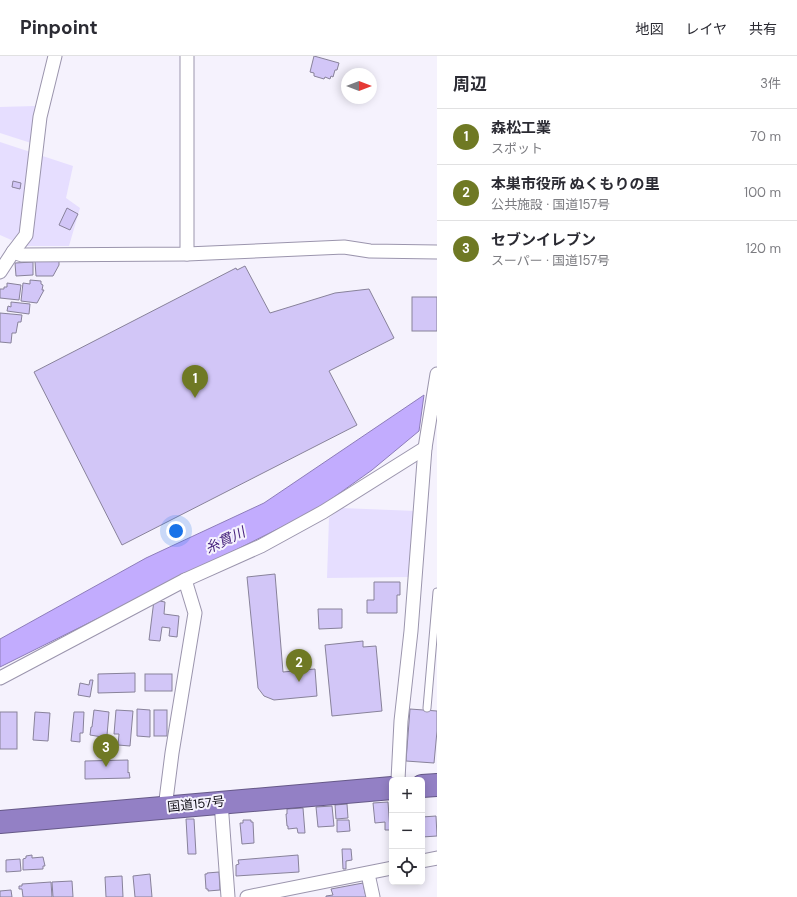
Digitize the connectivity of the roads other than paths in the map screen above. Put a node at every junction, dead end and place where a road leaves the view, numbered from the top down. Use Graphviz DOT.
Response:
graph roads {
  1 [pos="55,56"];
  2 [pos="187,56"];
  3 [pos="12,252"];
  4 [pos="437,252"];
  5 [pos="187,254"];
  6 [pos="0,272"];
  7 [pos="437,374"];
  8 [pos="425,448"];
  9 [pos="185,580"];
  10 [pos="437,593"];
  11 [pos="435,644"];
  12 [pos="0,678"];
  13 [pos="427,708"];
  14 [pos="398,777"];
  15 [pos="425,786"];
  16 [pos="437,786"];
  17 [pos="389,788"];
  18 [pos="221,802"];
  19 [pos="165,808"];
  20 [pos="0,822"];
  21 [pos="437,858"];
  22 [pos="425,860"];
  23 [pos="389,869"];
  24 [pos="368,874"];
  25 [pos="228,897"];
  26 [pos="247,897"];
  27 [pos="374,897"];
  1 -- 3 [label="street"];
  2 -- 5 [label="street"];
  3 -- 5 [label="street"];
  3 -- 6 [label="street"];
  4 -- 5 [label="street"];
  7 -- 8 [label="street"];
  8 -- 9 [label="street"];
  8 -- 14 [label="street"];
  9 -- 12 [label="street"];
  9 -- 19 [label="street"];
  10 -- 11 [label="lane"];
  11 -- 13 [label="lane"];
  15 -- 16 [label="highway"];
  17 -- 18 [label="highway, 国道157号"];
  18 -- 19 [label="highway, 国道157号"];
  18 -- 25 [label="street"];
  19 -- 20 [label="highway, 国道157号"];
  21 -- 22 [label="street"];
  23 -- 24 [label="street"];
  24 -- 26 [label="street"];
  24 -- 27 [label="street"];
}
